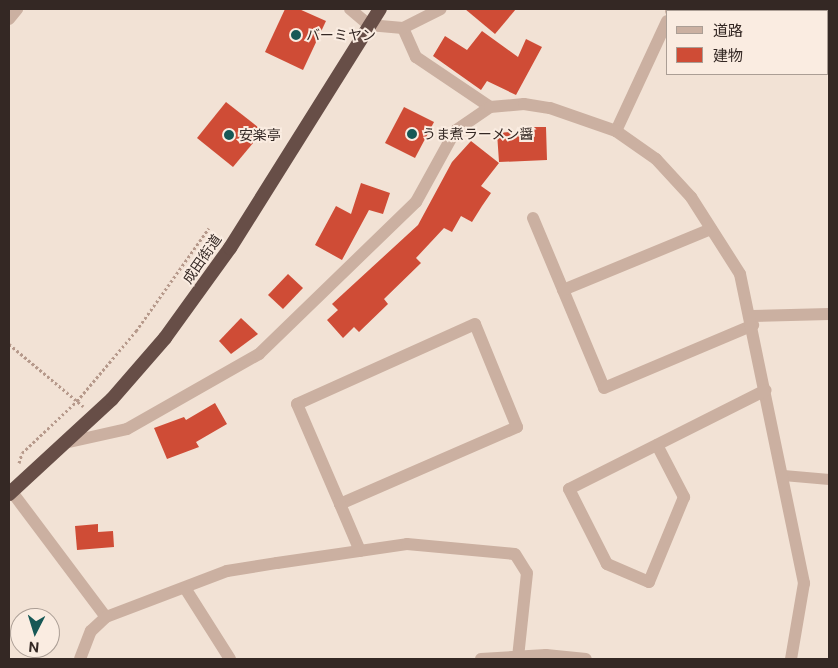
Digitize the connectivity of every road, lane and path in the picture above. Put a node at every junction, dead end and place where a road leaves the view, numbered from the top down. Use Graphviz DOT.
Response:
graph roads {
  1 [pos="17,9"];
  2 [pos="350,9"];
  3 [pos="380,9"];
  4 [pos="441,9"];
  5 [pos="9,19"];
  6 [pos="666,23"];
  7 [pos="369,24"];
  8 [pos="404,28"];
  9 [pos="490,108"];
  10 [pos="616,131"];
  11 [pos="532,218"];
  12 [pos="209,228"];
  13 [pos="711,229"];
  14 [pos="563,290"];
  15 [pos="829,314"];
  16 [pos="753,321"];
  17 [pos="9,344"];
  18 [pos="766,390"];
  19 [pos="78,401"];
  20 [pos="94,417"];
  21 [pos="69,442"];
  22 [pos="657,445"];
  23 [pos="17,468"];
  24 [pos="782,475"];
  25 [pos="829,479"];
  26 [pos="10,493"];
  27 [pos="340,504"];
  28 [pos="360,551"];
  29 [pos="185,588"];
  30 [pos="106,617"];
  31 [pos="518,657"];
  32 [pos="80,659"];
  33 [pos="230,659"];
  34 [pos="481,659"];
  35 [pos="586,659"];
  36 [pos="791,659"];
  1 -- 5 [label="street"];
  2 -- 7 [label="street"];
  3 -- 7 [label="highway, 成田街道"];
  4 -- 8 [label="street"];
  6 -- 10 [label="street"];
  7 -- 8 [label="street"];
  7 -- 20 [label="highway, 成田街道"];
  8 -- 9 [label="street"];
  9 -- 10 [label="street"];
  9 -- 21 [label="street"];
  10 -- 13 [label="street"];
  11 -- 14 [label="street"];
  12 -- 19 [label="path"];
  13 -- 14 [label="street"];
  13 -- 16 [label="street"];
  14 -- 16 [label="street"];
  15 -- 16 [label="street"];
  16 -- 18 [label="street"];
  17 -- 19 [label="path"];
  18 -- 22 [label="street"];
  18 -- 24 [label="street"];
  19 -- 20 [label="path"];
  19 -- 23 [label="path"];
  20 -- 21 [label="highway, 成田街道"];
  21 -- 26 [label="highway, 成田街道"];
  22 -- 22 [label="street"];
  24 -- 25 [label="lane"];
  24 -- 36 [label="street"];
  26 -- 30 [label="street"];
  27 -- 27 [label="street"];
  27 -- 28 [label="street"];
  28 -- 29 [label="street"];
  28 -- 31 [label="street"];
  29 -- 30 [label="street"];
  29 -- 33 [label="street"];
  30 -- 32 [label="street"];
  31 -- 34 [label="street"];
  31 -- 35 [label="street"];
}
